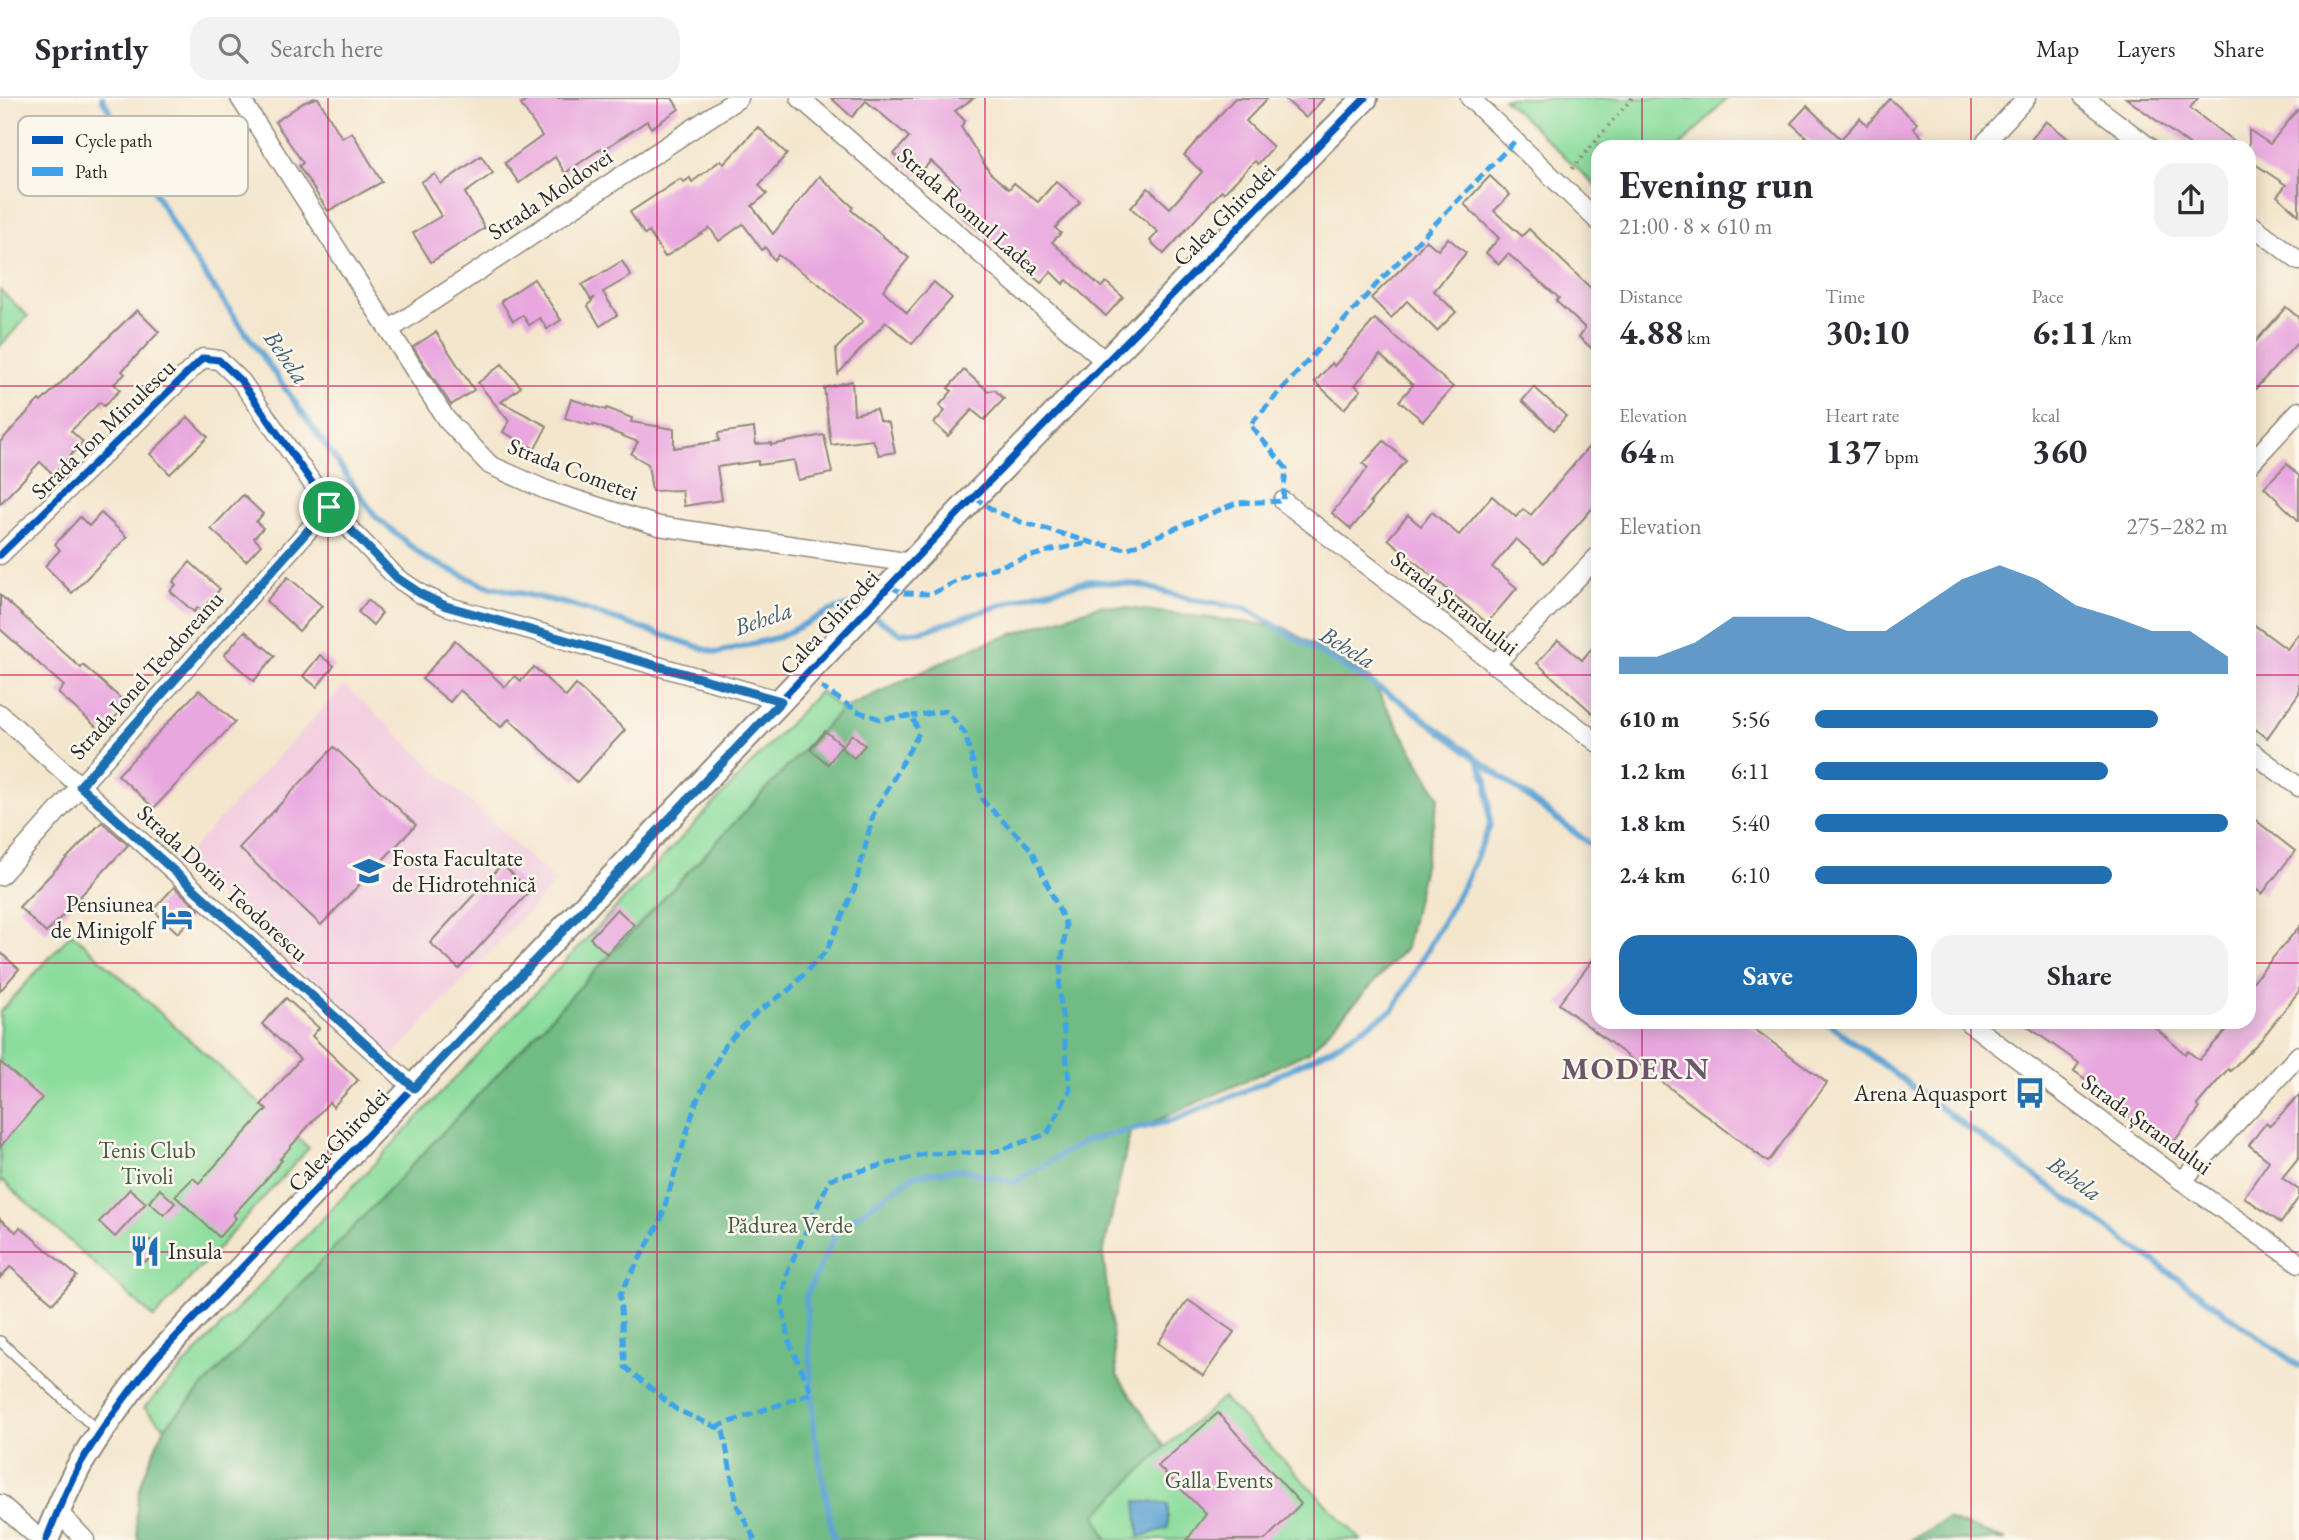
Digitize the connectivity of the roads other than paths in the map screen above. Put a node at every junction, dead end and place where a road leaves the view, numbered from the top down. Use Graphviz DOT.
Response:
graph roads {
  1 [pos="240,98"];
  2 [pos="739,98"];
  3 [pos="800,98"];
  4 [pos="1365,98"];
  5 [pos="1470,98"];
  6 [pos="2026,98"];
  7 [pos="2084,98"];
  8 [pos="1987,140"];
  9 [pos="2140,140"];
  10 [pos="1591,214"];
  11 [pos="2256,228"];
  12 [pos="2299,261"];
  13 [pos="389,330"];
  14 [pos="1105,361"];
  15 [pos="2299,411"];
  16 [pos="2256,457"];
  17 [pos="1283,501"];
  18 [pos="329,507"];
  19 [pos="0,555"];
  20 [pos="912,563"];
  21 [pos="1591,563"];
  22 [pos="1494,665"];
  23 [pos="781,701"];
  24 [pos="0,714"];
  25 [pos="1591,738"];
  26 [pos="2256,755"];
  27 [pos="80,786"];
  28 [pos="2299,787"];
  29 [pos="0,876"];
  30 [pos="1977,1029"];
  31 [pos="2299,1055"];
  32 [pos="414,1088"];
  33 [pos="2182,1181"];
  34 [pos="2299,1263"];
  35 [pos="0,1341"];
  36 [pos="100,1432"];
  37 [pos="0,1504"];
  38 [pos="58,1512"];
  39 [pos="43,1540"];
  40 [pos="85,1540"];
  1 -- 13 [label="street, Strada Cometei"];
  2 -- 13 [label="street, Strada Moldovei"];
  3 -- 14 [label="street, Strada Romul Ladea"];
  4 -- 14 [label="street, Calea Ghirodei"];
  5 -- 10 [label="street"];
  6 -- 8 [label="street"];
  7 -- 9 [label="street"];
  11 -- 12 [label="street"];
  13 -- 20 [label="street, Strada Cometei"];
  14 -- 20 [label="street, Calea Ghirodei"];
  15 -- 16 [label="street"];
  17 -- 22 [label="street, Strada Ștrandului"];
  18 -- 19 [label="street, Strada Ion Minulescu"];
  18 -- 23 [label="street"];
  18 -- 27 [label="street, Strada Ionel Teodoreanu"];
  20 -- 23 [label="street, Calea Ghirodei"];
  21 -- 22 [label="street"];
  22 -- 25 [label="street, Strada Ștrandului"];
  23 -- 32 [label="street, Calea Ghirodei"];
  24 -- 27 [label="street, Strada Dorin Teodorescu"];
  26 -- 28 [label="street"];
  27 -- 29 [label="street, Strada Ionel Teodoreanu"];
  27 -- 32 [label="street, Strada Dorin Teodorescu"];
  30 -- 33 [label="street, Strada Ștrandului"];
  31 -- 33 [label="street"];
  32 -- 36 [label="street, Calea Ghirodei"];
  33 -- 34 [label="street, Strada Ștrandului"];
  35 -- 36 [label="lane"];
  36 -- 38 [label="street, Calea Ghirodei"];
  37 -- 39 [label="street"];
  38 -- 39 [label="street, Calea Ghirodei"];
  38 -- 40 [label="street"];
}
